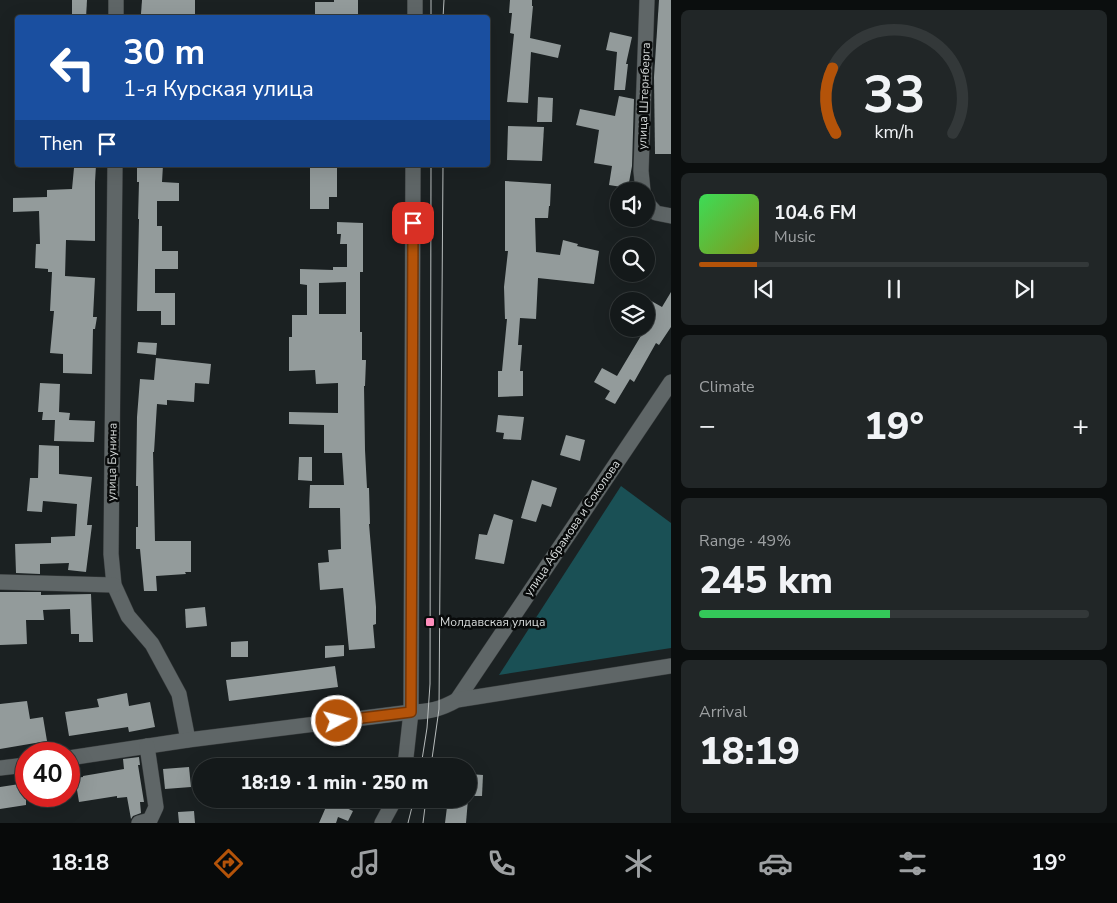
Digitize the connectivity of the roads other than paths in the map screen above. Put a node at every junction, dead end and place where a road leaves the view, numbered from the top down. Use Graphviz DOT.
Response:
graph roads {
  1 [pos="116,0"];
  2 [pos="415,0"];
  3 [pos="647,0"];
  4 [pos="116,15"];
  5 [pos="415,15"];
  6 [pos="115,167"];
  7 [pos="413,167"];
  8 [pos="643,182"];
  9 [pos="655,212"];
  10 [pos="671,216"];
  11 [pos="671,382"];
  12 [pos="0,582"];
  13 [pos="114,584"];
  14 [pos="671,666"];
  15 [pos="457,700"];
  16 [pos="411,712"];
  17 [pos="188,740"];
  18 [pos="147,746"];
  19 [pos="80,756"];
  20 [pos="406,758"];
  21 [pos="15,766"];
  22 [pos="0,768"];
  23 [pos="390,808"];
  24 [pos="139,823"];
  25 [pos="382,823"];
  1 -- 4 [label="street"];
  2 -- 5 [label="street"];
  3 -- 8 [label="street, улица Штернберга"];
  6 -- 13 [label="street, улица Бунина"];
  7 -- 16 [label="street"];
  9 -- 10 [label="street"];
  11 -- 15 [label="street, улица Абрамова и Соколова"];
  12 -- 13 [label="street"];
  13 -- 17 [label="street, улица Бунина"];
  14 -- 15 [label="street"];
  15 -- 16 [label="street"];
  16 -- 17 [label="street"];
  16 -- 20 [label="street"];
  17 -- 18 [label="street"];
  18 -- 19 [label="street"];
  18 -- 24 [label="street"];
  21 -- 22 [label="street"];
  23 -- 25 [label="street"];
}
